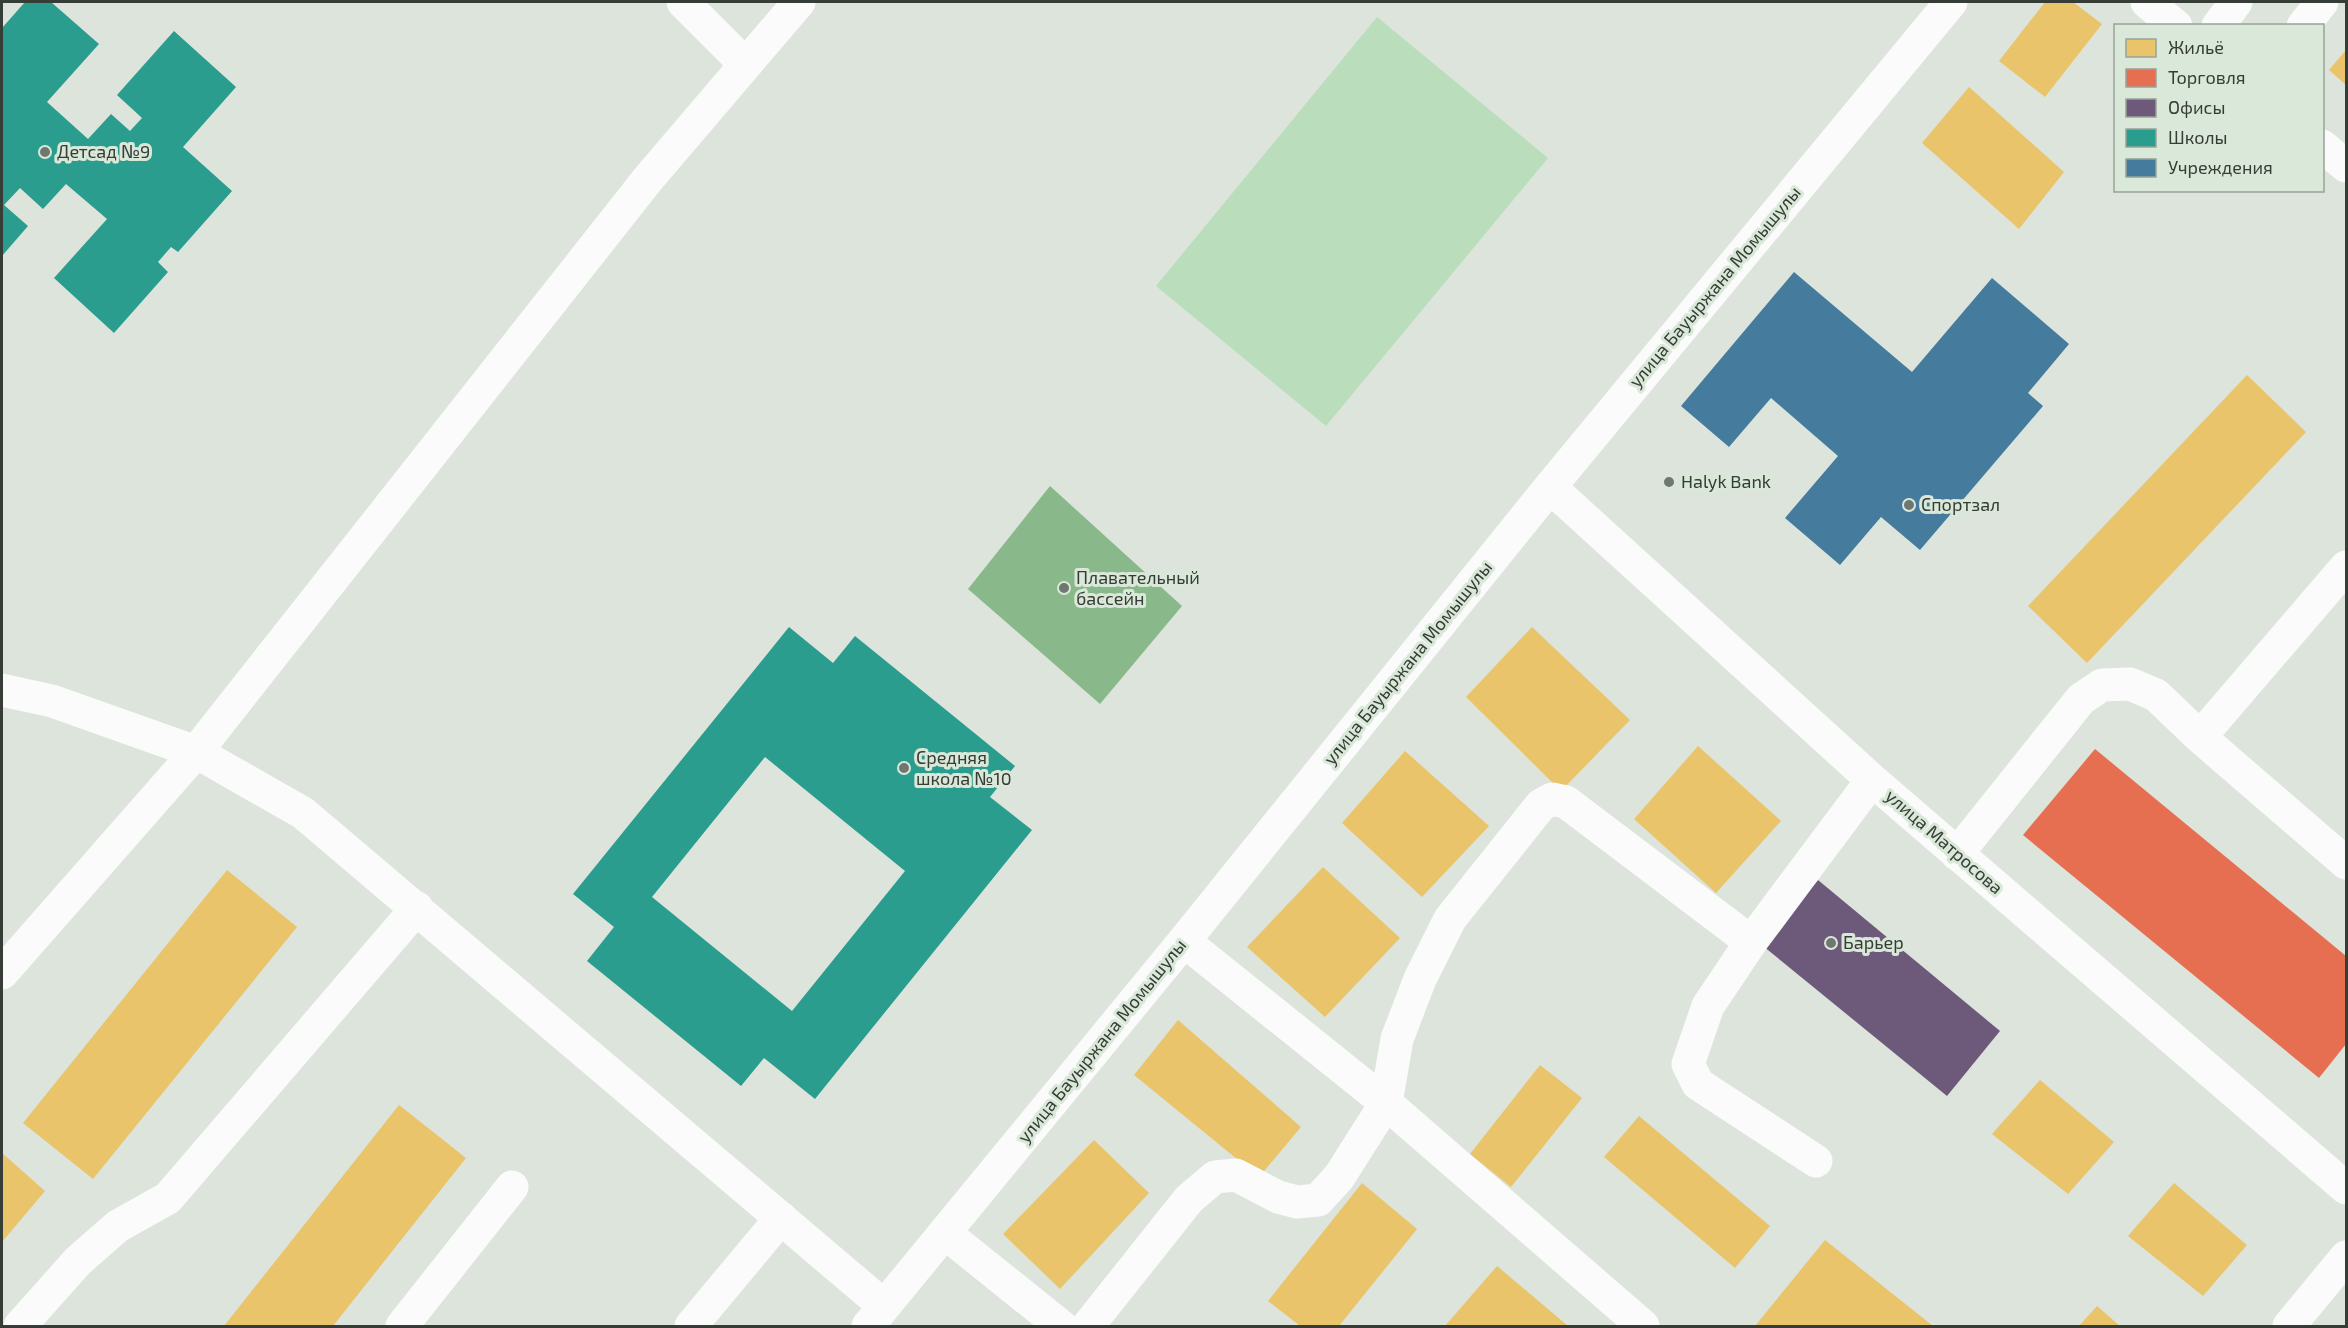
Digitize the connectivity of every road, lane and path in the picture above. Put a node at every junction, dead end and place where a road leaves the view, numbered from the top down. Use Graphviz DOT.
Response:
graph roads {
  1 [pos="684,2"];
  2 [pos="799,2"];
  3 [pos="1951,2"];
  4 [pos="2147,2"];
  5 [pos="2236,2"];
  6 [pos="2322,2"];
  7 [pos="2174,24"];
  8 [pos="2220,24"];
  9 [pos="2305,24"];
  10 [pos="745,64"];
  11 [pos="2324,148"];
  12 [pos="2346,166"];
  13 [pos="1550,487"];
  14 [pos="2346,567"];
  15 [pos="2,690"];
  16 [pos="2200,737"];
  17 [pos="196,752"];
  18 [pos="1872,780"];
  19 [pos="1958,854"];
  20 [pos="2346,863"];
  21 [pos="417,908"];
  22 [pos="1184,941"];
  23 [pos="1751,942"];
  24 [pos="2,973"];
  25 [pos="1386,1103"];
  26 [pos="1816,1161"];
  27 [pos="512,1187"];
  28 [pos="2346,1188"];
  29 [pos="781,1218"];
  30 [pos="945,1233"];
  31 [pos="2346,1257"];
  32 [pos="876,1316"];
  33 [pos="20,1326"];
  34 [pos="402,1326"];
  35 [pos="692,1326"];
  36 [pos="1061,1326"];
  37 [pos="1088,1326"];
  38 [pos="1643,1326"];
  39 [pos="2289,1326"];
  1 -- 10 [label="street"];
  2 -- 10 [label="street"];
  3 -- 13 [label="street, улица Бауыржана Момышулы"];
  4 -- 7 [label="street"];
  5 -- 8 [label="street"];
  6 -- 9 [label="street"];
  10 -- 17 [label="street"];
  11 -- 12 [label="street"];
  13 -- 18 [label="street, улица Матросова"];
  13 -- 22 [label="street, улица Бауыржана Момышулы"];
  14 -- 16 [label="street"];
  15 -- 17 [label="street"];
  16 -- 19 [label="street"];
  16 -- 20 [label="street"];
  17 -- 21 [label="street"];
  17 -- 24 [label="street"];
  18 -- 19 [label="street, улица Матросова"];
  18 -- 23 [label="street"];
  19 -- 28 [label="street, улица Матросова"];
  21 -- 29 [label="street"];
  21 -- 33 [label="street"];
  22 -- 25 [label="street"];
  22 -- 30 [label="street, улица Бауыржана Момышулы"];
  23 -- 25 [label="street"];
  23 -- 26 [label="street"];
  25 -- 37 [label="street"];
  25 -- 38 [label="street"];
  27 -- 34 [label="street"];
  29 -- 32 [label="street"];
  29 -- 35 [label="street"];
  30 -- 32 [label="street, улица Бауыржана Момышулы"];
  30 -- 36 [label="street"];
  31 -- 39 [label="street"];
}
